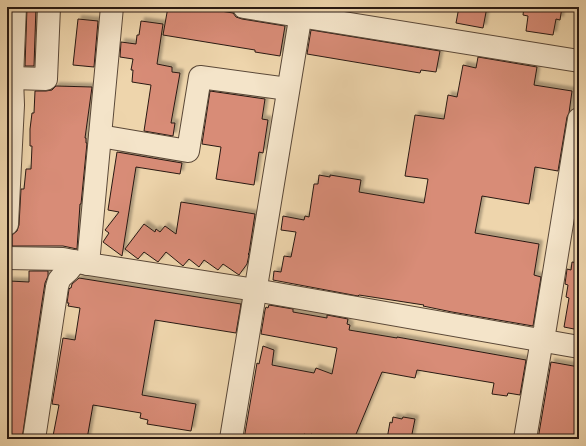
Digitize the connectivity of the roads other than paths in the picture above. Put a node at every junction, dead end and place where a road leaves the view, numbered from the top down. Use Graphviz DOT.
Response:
graph roads {
  1 [pos="15,7"];
  2 [pos="49,7"];
  3 [pos="112,7"];
  4 [pos="244,7"];
  5 [pos="301,12"];
  6 [pos="579,61"];
  7 [pos="12,78"];
  8 [pos="288,89"];
  9 [pos="579,119"];
  10 [pos="100,136"];
  11 [pos="7,224"];
  12 [pos="7,258"];
  13 [pos="81,263"];
  14 [pos="255,290"];
  15 [pos="542,341"];
  16 [pos="579,347"];
  17 [pos="34,439"];
  18 [pos="231,439"];
  19 [pos="525,439"];
  1 -- 7 [label="street"];
  2 -- 7 [label="street"];
  3 -- 10 [label="street"];
  4 -- 5 [label="street"];
  5 -- 6 [label="street"];
  5 -- 8 [label="street"];
  7 -- 11 [label="street"];
  8 -- 10 [label="street"];
  8 -- 14 [label="street"];
  9 -- 15 [label="street"];
  10 -- 13 [label="street"];
  12 -- 13 [label="street"];
  13 -- 14 [label="street"];
  13 -- 17 [label="street"];
  14 -- 15 [label="street"];
  14 -- 18 [label="street"];
  15 -- 16 [label="street"];
  15 -- 19 [label="street"];
}
